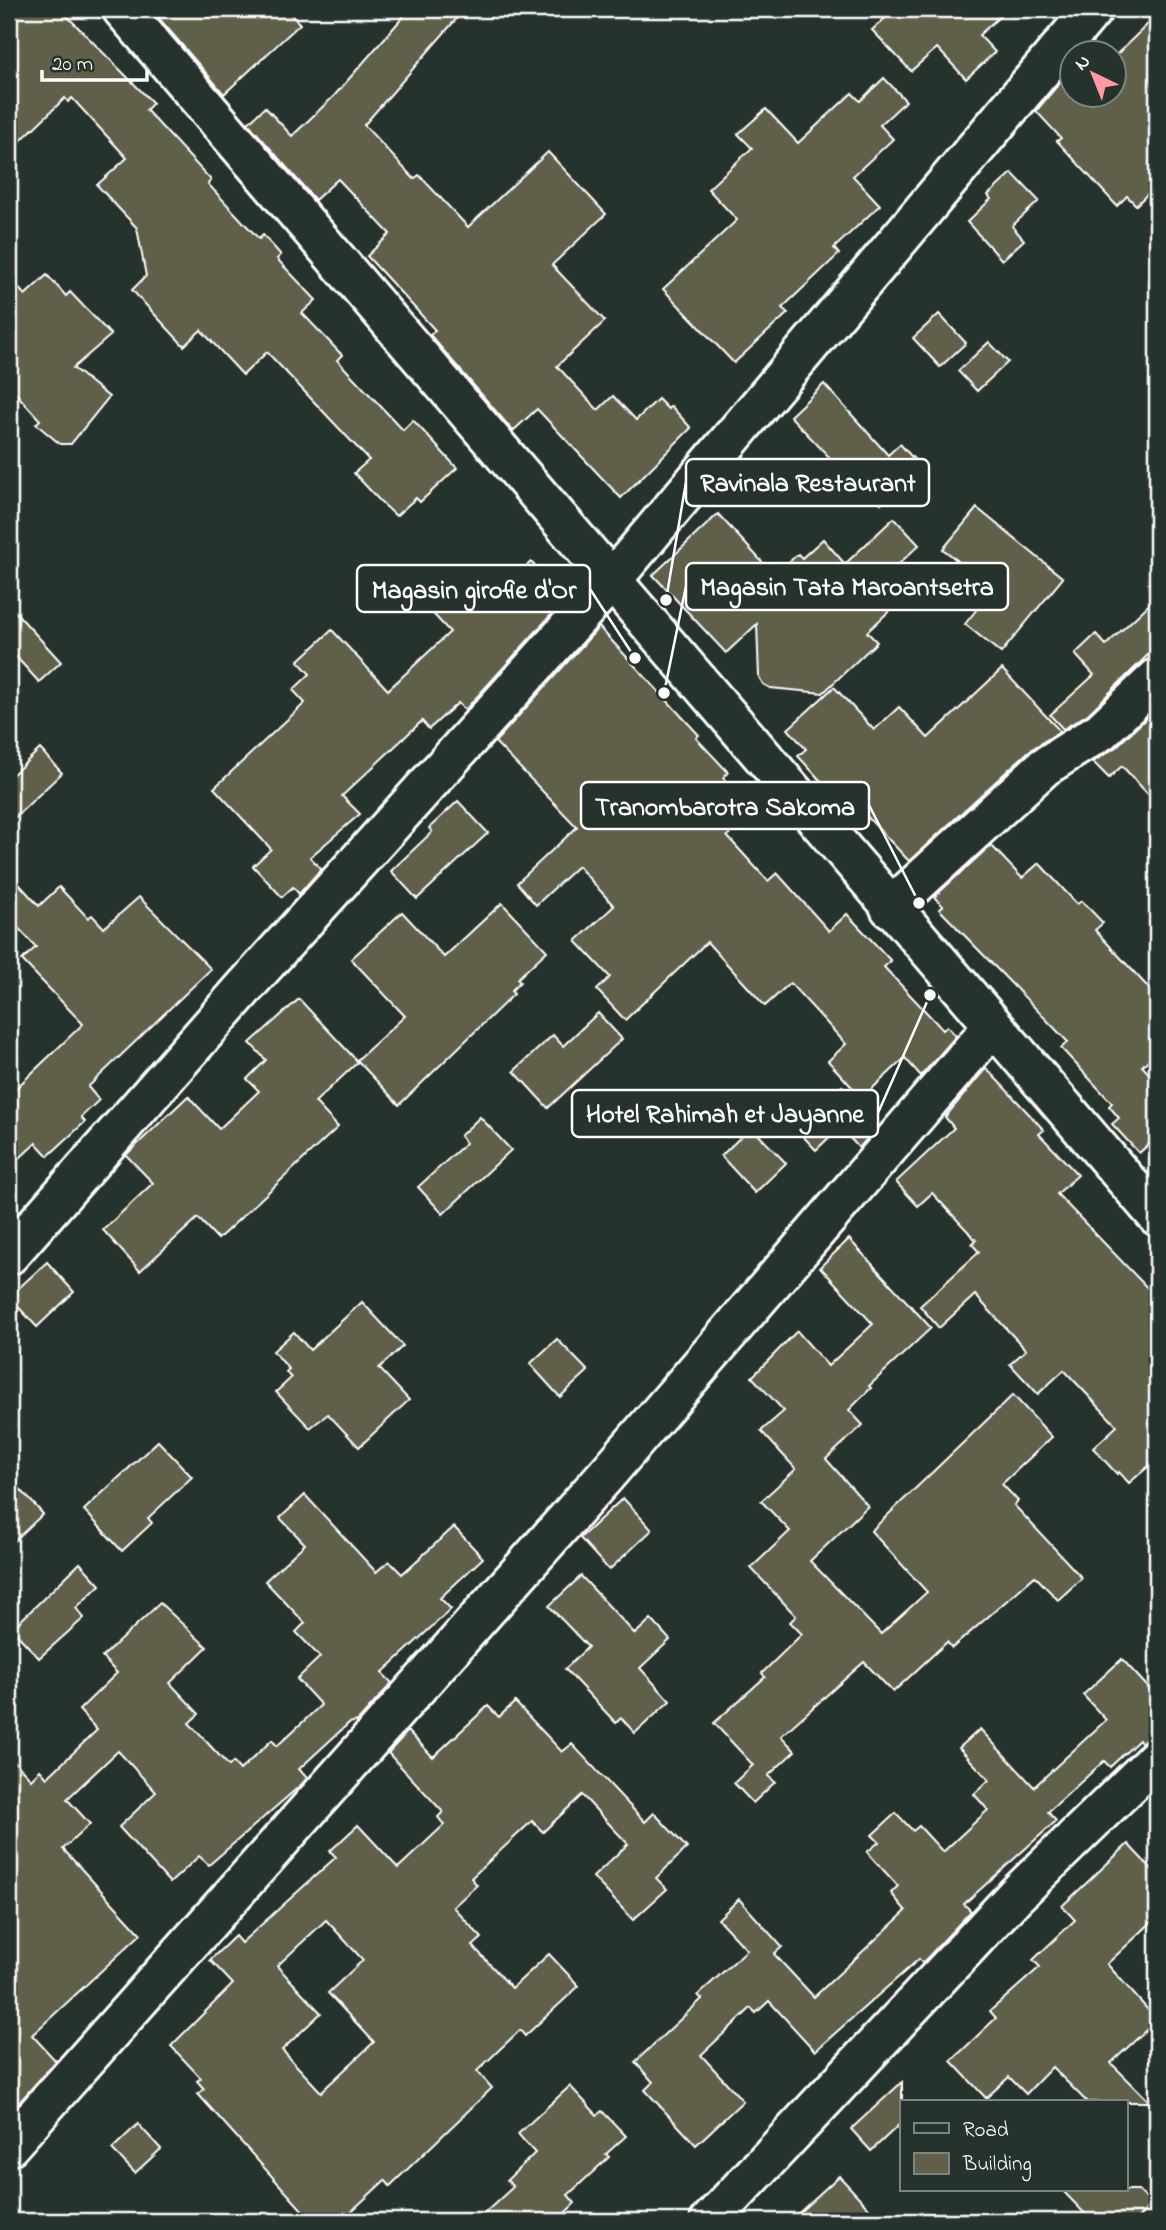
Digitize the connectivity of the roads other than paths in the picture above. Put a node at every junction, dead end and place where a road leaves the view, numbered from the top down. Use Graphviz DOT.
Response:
graph roads {
  1 [pos="122,9"];
  2 [pos="1093,9"];
  3 [pos="611,581"];
  4 [pos="1157,678"];
  5 [pos="891,908"];
  6 [pos="993,1026"];
  7 [pos="1157,1216"];
  8 [pos="9,1255"];
  9 [pos="1157,1758"];
  10 [pos="9,2146"];
  11 [pos="710,2221"];
  1 -- 3 [label="street"];
  2 -- 3 [label="street"];
  3 -- 5 [label="street"];
  3 -- 8 [label="street"];
  4 -- 5 [label="street"];
  5 -- 6 [label="street"];
  6 -- 7 [label="street"];
  6 -- 10 [label="street"];
  9 -- 11 [label="street"];
}
